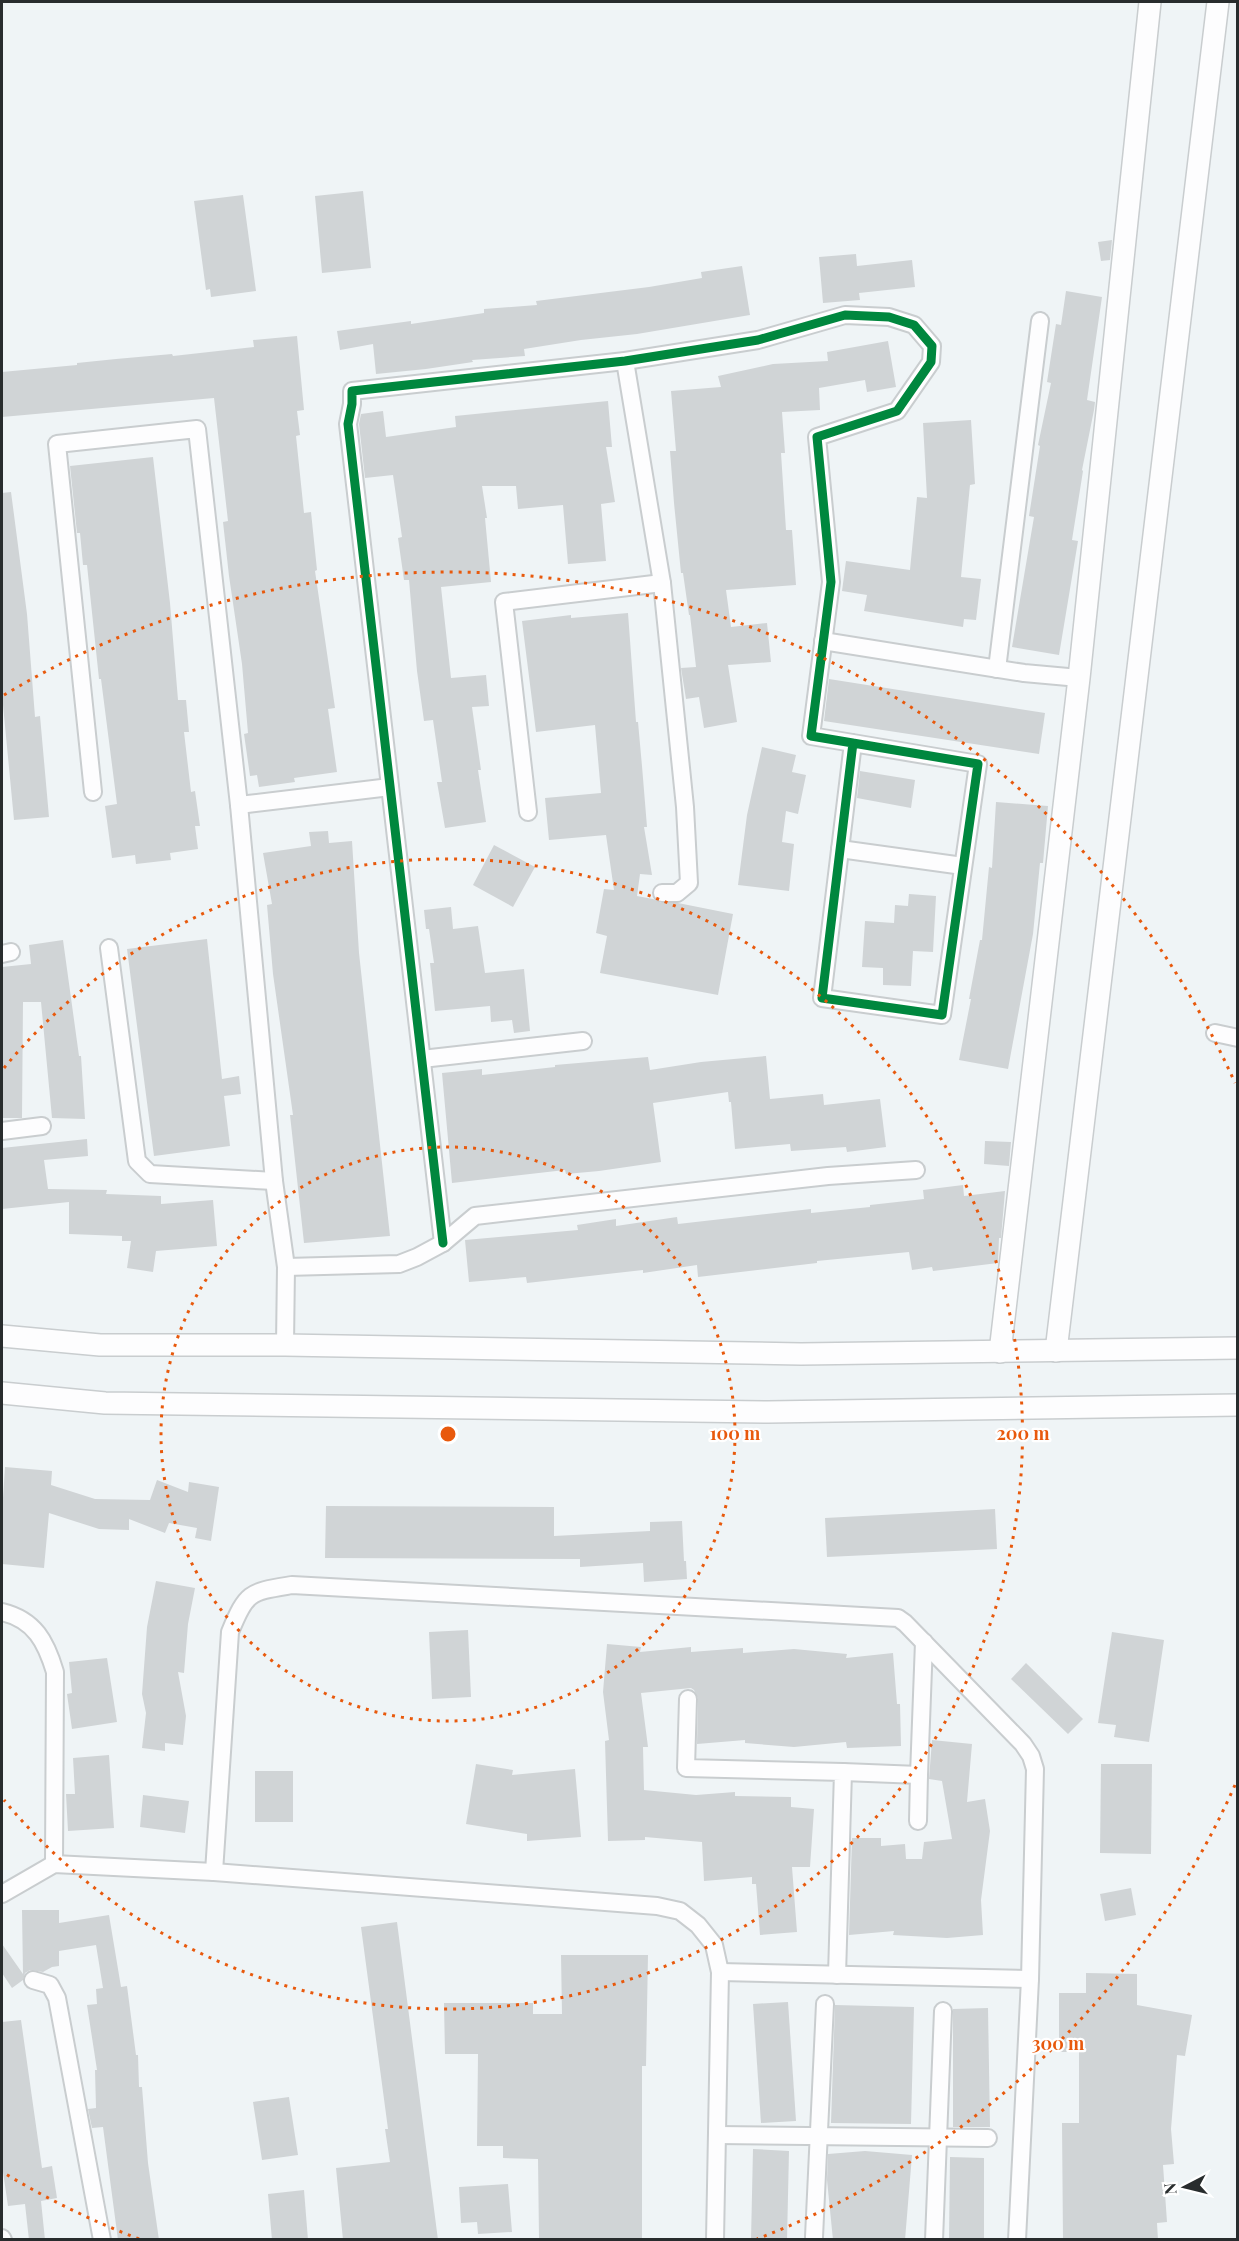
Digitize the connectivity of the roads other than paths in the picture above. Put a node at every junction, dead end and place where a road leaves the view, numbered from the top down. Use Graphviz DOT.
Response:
graph roads {
  1 [pos="1150,2"];
  2 [pos="1218,2"];
  3 [pos="1040,321"];
  4 [pos="625,361"];
  5 [pos="662,583"];
  6 [pos="823,641"];
  7 [pos="998,669"];
  8 [pos="1079,678"];
  9 [pos="853,743"];
  10 [pos="390,787"];
  11 [pos="93,792"];
  12 [pos="239,805"];
  13 [pos="528,812"];
  14 [pos="840,849"];
  15 [pos="963,866"];
  16 [pos="662,893"];
  17 [pos="109,948"];
  18 [pos="1215,1033"];
  19 [pos="1238,1038"];
  20 [pos="583,1041"];
  21 [pos="422,1059"];
  22 [pos="42,1126"];
  23 [pos="2,1131"];
  24 [pos="916,1170"];
  25 [pos="274,1180"];
  26 [pos="443,1243"];
  27 [pos="286,1267"];
  28 [pos="2,1336"];
  29 [pos="285,1345"];
  30 [pos="1238,1348"];
  31 [pos="1056,1351"];
  32 [pos="1000,1352"];
  33 [pos="2,1393"];
  34 [pos="1238,1405"];
  35 [pos="2,1612"];
  36 [pos="924,1642"];
  37 [pos="688,1699"];
  38 [pos="843,1772"];
  39 [pos="919,1775"];
  40 [pos="918,1821"];
  41 [pos="54,1864"];
  42 [pos="214,1872"];
  43 [pos="2,1894"];
  44 [pos="720,1972"];
  45 [pos="837,1975"];
  46 [pos="1030,1979"];
  47 [pos="33,1980"];
  48 [pos="825,2004"];
  49 [pos="943,2011"];
  50 [pos="717,2135"];
  51 [pos="819,2136"];
  52 [pos="939,2138"];
  53 [pos="988,2138"];
  54 [pos="814,2237"];
  55 [pos="102,2240"];
  56 [pos="716,2240"];
  57 [pos="934,2240"];
  58 [pos="1017,2240"];
  1 -- 8 [label="street"];
  2 -- 31 [label="street"];
  3 -- 7 [label="street"];
  4 -- 5 [label="street"];
  4 -- 6 [label="street"];
  4 -- 10 [label="street"];
  5 -- 13 [label="street"];
  5 -- 16 [label="street"];
  6 -- 7 [label="street"];
  6 -- 9 [label="street"];
  7 -- 8 [label="street"];
  8 -- 32 [label="street"];
  9 -- 14 [label="street"];
  9 -- 15 [label="street"];
  10 -- 12 [label="street"];
  10 -- 21 [label="street"];
  11 -- 12 [label="street"];
  12 -- 25 [label="street"];
  14 -- 15 [label="street"];
  14 -- 15 [label="street"];
  17 -- 25 [label="street"];
  18 -- 19 [label="street"];
  20 -- 21 [label="street"];
  21 -- 26 [label="street"];
  22 -- 23 [label="street"];
  24 -- 26 [label="street"];
  25 -- 27 [label="street"];
  26 -- 27 [label="street"];
  27 -- 29 [label="street"];
  28 -- 29 [label="street"];
  29 -- 32 [label="street"];
  30 -- 31 [label="street"];
  31 -- 32 [label="street"];
  33 -- 34 [label="street"];
  35 -- 41 [label="street"];
  36 -- 39 [label="street"];
  36 -- 42 [label="street"];
  36 -- 46 [label="street"];
  37 -- 38 [label="street"];
  38 -- 39 [label="street"];
  38 -- 45 [label="street"];
  39 -- 40 [label="street"];
  41 -- 42 [label="street"];
  41 -- 43 [label="street"];
  42 -- 44 [label="street"];
  44 -- 45 [label="street"];
  44 -- 50 [label="street"];
  45 -- 46 [label="street"];
  46 -- 58 [label="street"];
  47 -- 55 [label="street"];
  48 -- 51 [label="street"];
  49 -- 52 [label="street"];
  50 -- 51 [label="street"];
  50 -- 56 [label="street"];
  51 -- 52 [label="street"];
  51 -- 54 [label="street"];
  52 -- 53 [label="street"];
  52 -- 57 [label="street"];
}
